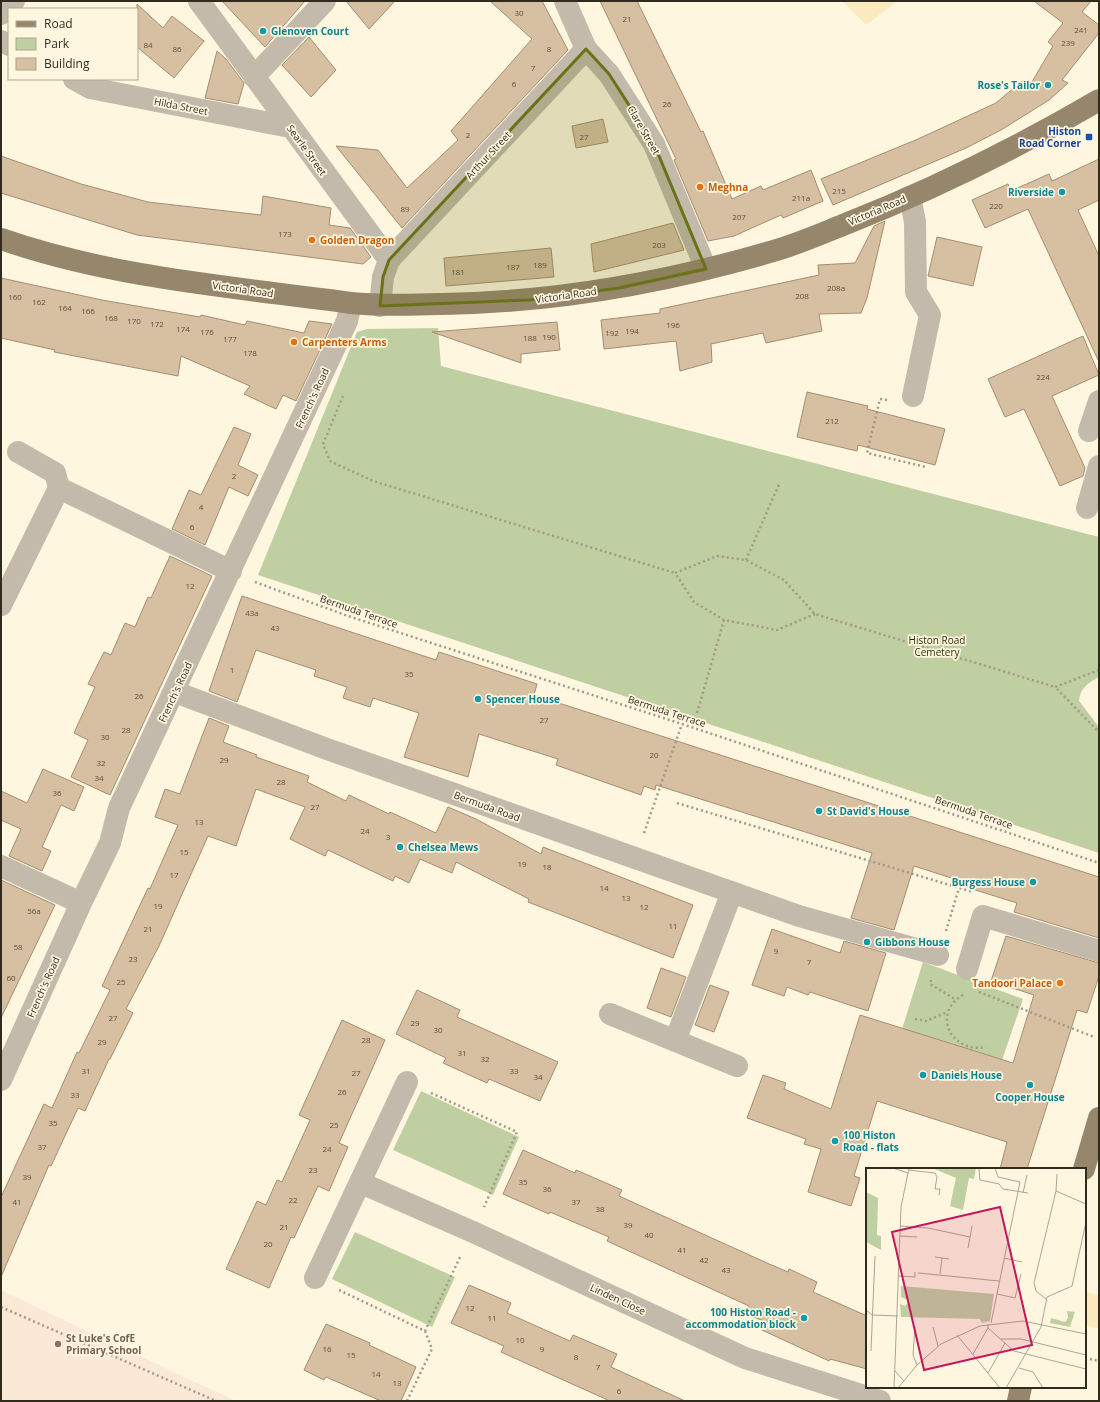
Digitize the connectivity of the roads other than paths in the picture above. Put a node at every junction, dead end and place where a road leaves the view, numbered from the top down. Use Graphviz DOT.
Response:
graph roads {
  1 [pos="14,1"];
  2 [pos="199,1"];
  3 [pos="325,1"];
  4 [pos="565,1"];
  5 [pos="1,14"];
  6 [pos="586,49"];
  7 [pos="254,77"];
  8 [pos="76,80"];
  9 [pos="1099,100"];
  10 [pos="290,127"];
  11 [pos="910,197"];
  12 [pos="1,239"];
  13 [pos="389,260"];
  14 [pos="706,268"];
  15 [pos="351,303"];
  16 [pos="380,306"];
  17 [pos="912,396"];
  18 [pos="1099,401"];
  19 [pos="1089,431"];
  20 [pos="18,452"];
  21 [pos="1099,466"];
  22 [pos="59,488"];
  23 [pos="1088,508"];
  24 [pos="231,571"];
  25 [pos="1,605"];
  26 [pos="175,692"];
  27 [pos="1,866"];
  28 [pos="732,892"];
  29 [pos="81,903"];
  30 [pos="1099,950"];
  31 [pos="938,955"];
  32 [pos="967,969"];
  33 [pos="610,1014"];
  34 [pos="674,1041"];
  35 [pos="737,1066"];
  36 [pos="1,1080"];
  37 [pos="408,1082"];
  38 [pos="1099,1118"];
  39 [pos="1084,1168"];
  40 [pos="361,1183"];
  41 [pos="315,1278"];
  42 [pos="1022,1388"];
  43 [pos="880,1401"];
  44 [pos="1018,1401"];
  1 -- 5 [label="street"];
  2 -- 7 [label="street, Searle Street"];
  3 -- 7 [label="street"];
  4 -- 6 [label="street, Clare Street"];
  6 -- 13 [label="street, Arthur Street"];
  6 -- 14 [label="street, Clare Street"];
  7 -- 10 [label="street, Searle Street"];
  8 -- 10 [label="street, Hilda Street"];
  9 -- 11 [label="main road, Victoria Road"];
  10 -- 13 [label="street, Searle Street"];
  11 -- 14 [label="main road, Victoria Road"];
  11 -- 17 [label="street"];
  12 -- 15 [label="main road, Victoria Road"];
  13 -- 16 [label="street"];
  14 -- 16 [label="main road, Victoria Road"];
  15 -- 16 [label="main road, Victoria Road"];
  15 -- 24 [label="street, French's Road"];
  18 -- 19 [label="street"];
  20 -- 22 [label="street"];
  21 -- 23 [label="street"];
  22 -- 24 [label="street"];
  22 -- 25 [label="street"];
  24 -- 26 [label="street, French's Road"];
  26 -- 28 [label="street, Bermuda Road"];
  26 -- 29 [label="street, French's Road"];
  27 -- 29 [label="street"];
  28 -- 31 [label="street, Bermuda Road"];
  28 -- 34 [label="street"];
  29 -- 36 [label="street, French's Road"];
  30 -- 32 [label="street"];
  33 -- 34 [label="street"];
  34 -- 35 [label="street"];
  37 -- 40 [label="street"];
  38 -- 39 [label="main road"];
  40 -- 41 [label="street"];
  40 -- 43 [label="street, Linden Close"];
  42 -- 44 [label="main road"];
}
